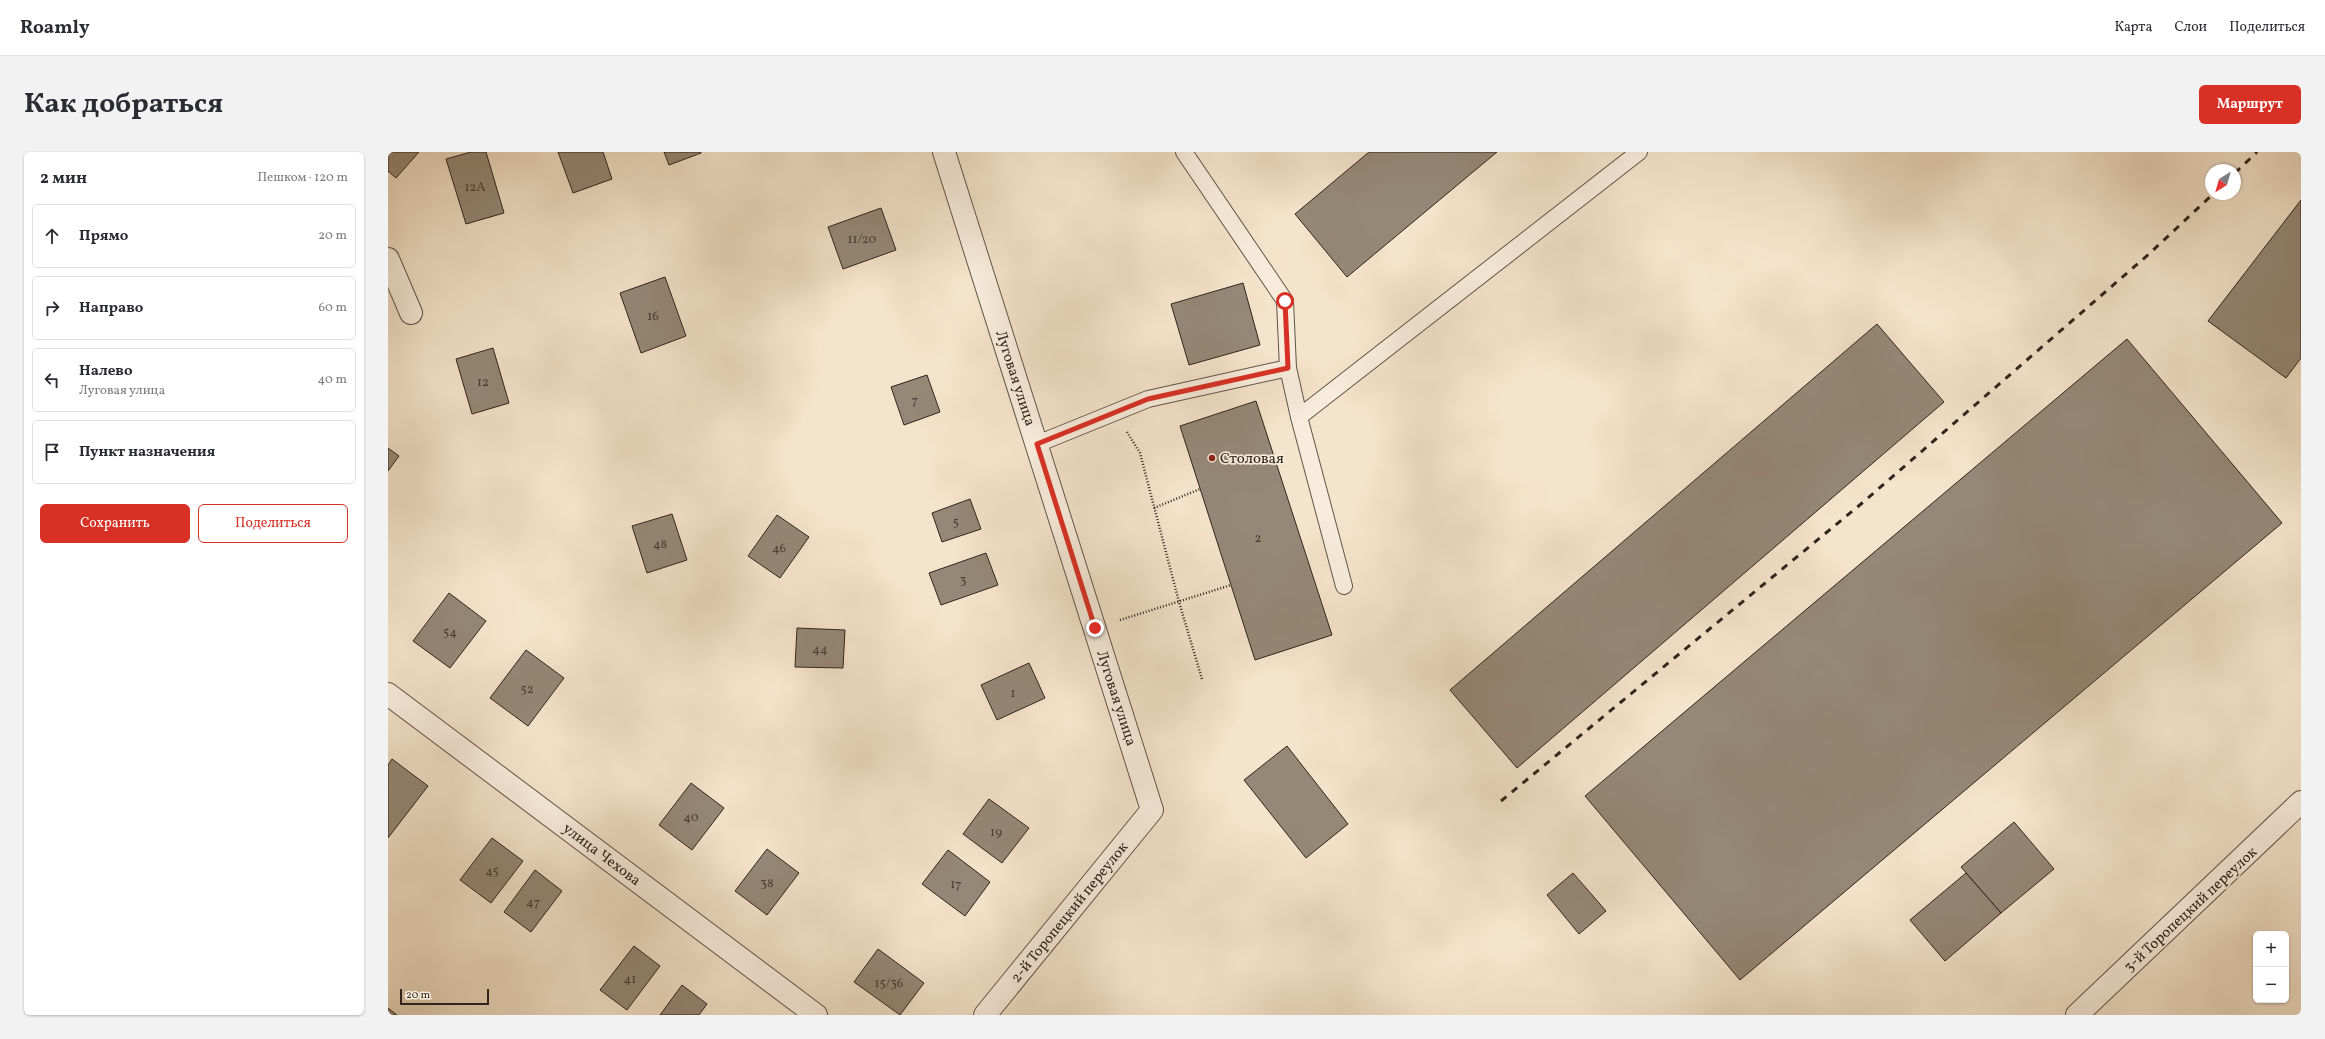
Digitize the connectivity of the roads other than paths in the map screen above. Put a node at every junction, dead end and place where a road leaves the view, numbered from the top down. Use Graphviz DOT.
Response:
graph roads {
  1 [pos="944,152"];
  2 [pos="1184,152"];
  3 [pos="1639,152"];
  4 [pos="388,259"];
  5 [pos="411,313"];
  6 [pos="1288,368"];
  7 [pos="1299,417"];
  8 [pos="1037,444"];
  9 [pos="1344,586"];
  10 [pos="388,694"];
  11 [pos="2301,802"];
  12 [pos="1152,810"];
  13 [pos="816,1015"];
  14 [pos="986,1015"];
  15 [pos="2077,1015"];
  1 -- 8 [label="street, Луговая улица"];
  2 -- 6 [label="lane"];
  3 -- 7 [label="lane"];
  4 -- 5 [label="street"];
  6 -- 7 [label="lane"];
  6 -- 8 [label="lane"];
  7 -- 9 [label="lane"];
  8 -- 12 [label="street, Луговая улица"];
  10 -- 13 [label="street, улица Чехова"];
  11 -- 15 [label="street, 3-й Торопецкий переулок"];
  12 -- 14 [label="street, 2-й Торопецкий переулок"];
}
